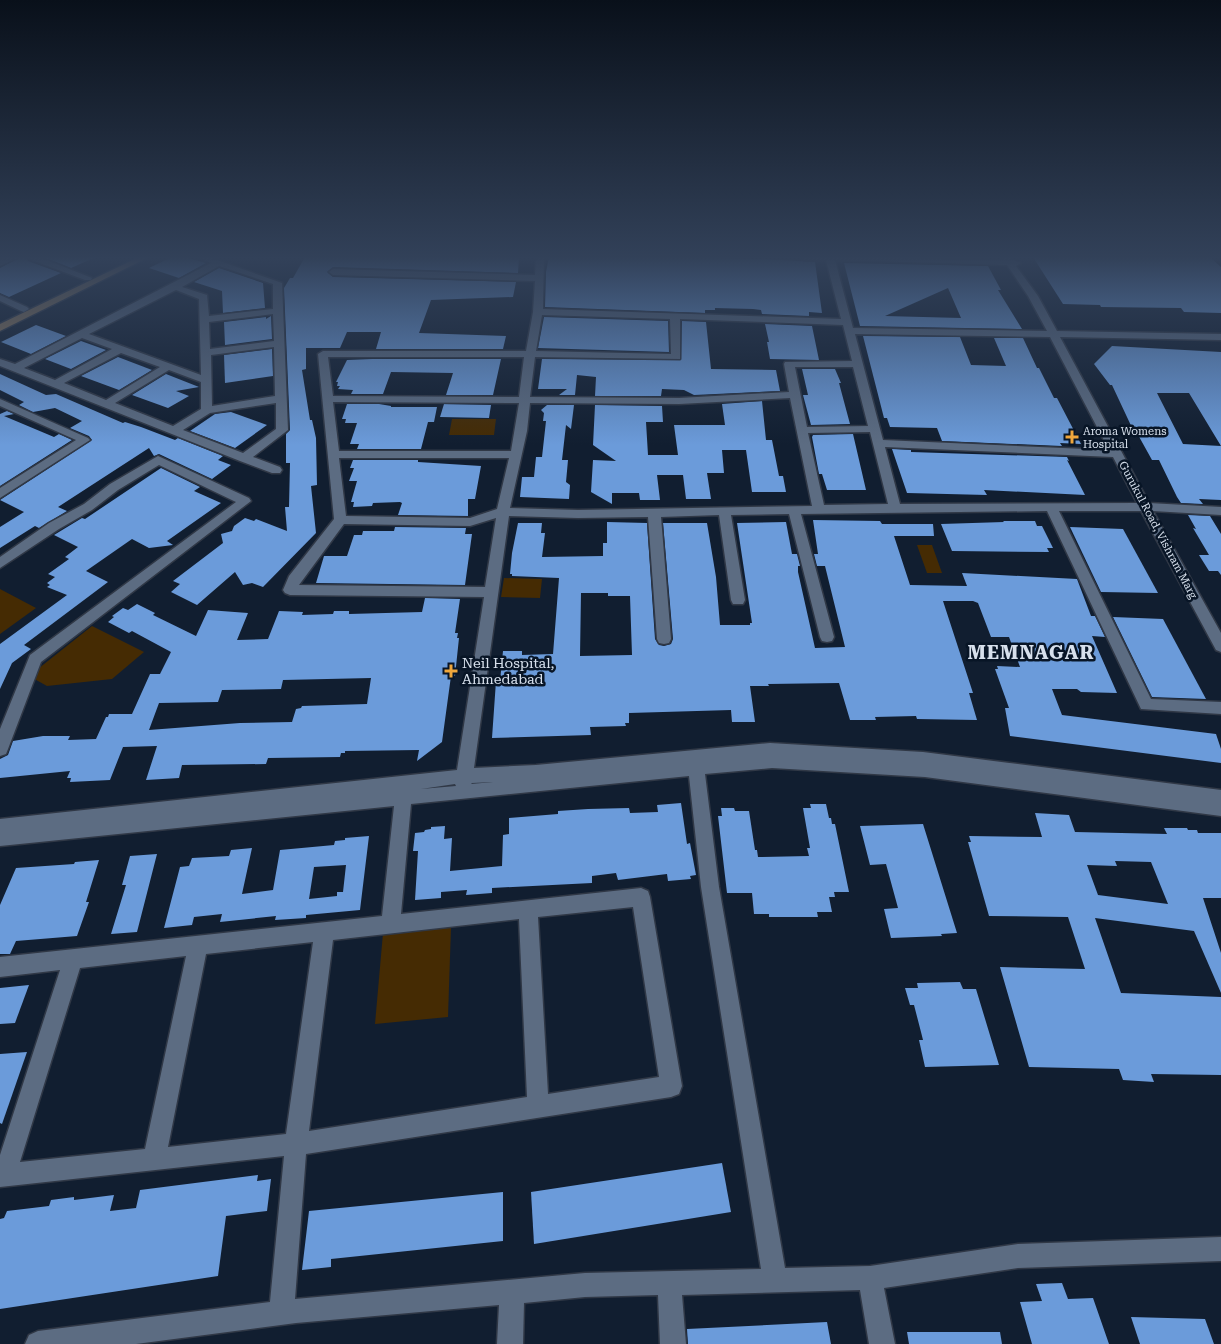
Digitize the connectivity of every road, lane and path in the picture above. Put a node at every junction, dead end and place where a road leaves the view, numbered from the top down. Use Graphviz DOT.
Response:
graph roads {
  1 [pos="17,320"];
  2 [pos="110,320"];
  3 [pos="204,320"];
  4 [pos="278,320"];
  5 [pos="537,320"];
  6 [pos="675,320"];
  7 [pos="722,320"];
  8 [pos="846,320"];
  9 [pos="1048,320"];
  10 [pos="848,327"];
  11 [pos="0,328"];
  12 [pos="1056,333"];
  13 [pos="82,334"];
  14 [pos="1221,337"];
  15 [pos="279,344"];
  16 [pos="120,349"];
  17 [pos="205,353"];
  18 [pos="530,354"];
  19 [pos="0,362"];
  20 [pos="858,364"];
  21 [pos="168,366"];
  22 [pos="15,368"];
  23 [pos="206,380"];
  24 [pos="55,384"];
  25 [pos="795,396"];
  26 [pos="280,398"];
  27 [pos="328,399"];
  28 [pos="524,400"];
  29 [pos="0,402"];
  30 [pos="106,404"];
  31 [pos="207,410"];
  32 [pos="875,429"];
  33 [pos="802,430"];
  34 [pos="173,431"];
  35 [pos="878,443"];
  36 [pos="333,454"];
  37 [pos="1118,454"];
  38 [pos="515,455"];
  39 [pos="244,458"];
  40 [pos="276,470"];
  41 [pos="0,494"];
  42 [pos="1151,507"];
  43 [pos="895,508"];
  44 [pos="1052,509"];
  45 [pos="724,510"];
  46 [pos="794,510"];
  47 [pos="819,510"];
  48 [pos="1221,511"];
  49 [pos="503,512"];
  50 [pos="654,512"];
  51 [pos="340,520"];
  52 [pos="0,563"];
  53 [pos="491,592"];
  54 [pos="738,600"];
  55 [pos="1221,631"];
  56 [pos="827,637"];
  57 [pos="664,639"];
  58 [pos="1221,646"];
  59 [pos="1221,708"];
  60 [pos="0,749"];
  61 [pos="696,768"];
  62 [pos="463,784"];
  63 [pos="402,797"];
  64 [pos="1221,797"];
  65 [pos="1221,808"];
  66 [pos="0,827"];
  67 [pos="0,838"];
  68 [pos="528,910"];
  69 [pos="391,925"];
  70 [pos="324,932"];
  71 [pos="198,946"];
  72 [pos="73,960"];
  73 [pos="0,967"];
  74 [pos="538,1106"];
  75 [pos="296,1144"];
  76 [pos="154,1159"];
  77 [pos="2,1175"];
  78 [pos="1219,1254"];
  79 [pos="870,1278"];
  80 [pos="775,1280"];
  81 [pos="670,1282"];
  82 [pos="512,1291"];
  83 [pos="281,1313"];
  84 [pos="38,1344"];
  85 [pos="510,1344"];
  86 [pos="673,1344"];
  87 [pos="882,1344"];
  1 -- 11 [label="main road"];
  2 -- 13 [label="street"];
  3 -- 17 [label="street"];
  4 -- 15 [label="street"];
  5 -- 18 [label="street"];
  6 -- 18 [label="street"];
  7 -- 10 [label="street"];
  8 -- 10 [label="street"];
  9 -- 12 [label="street, Gurukul Road, Vishram Marg"];
  10 -- 12 [label="street"];
  10 -- 20 [label="street"];
  12 -- 14 [label="street"];
  12 -- 37 [label="street, Gurukul Road, Vishram Marg"];
  12 -- 42 [label="street, Gurukul Road, Vishram Marg"];
  13 -- 16 [label="street"];
  13 -- 22 [label="street"];
  15 -- 17 [label="street"];
  15 -- 26 [label="street"];
  16 -- 21 [label="street"];
  16 -- 24 [label="street"];
  17 -- 23 [label="street"];
  18 -- 27 [label="street"];
  18 -- 28 [label="street"];
  19 -- 22 [label="street"];
  20 -- 25 [label="street"];
  20 -- 32 [label="street"];
  21 -- 23 [label="street"];
  21 -- 30 [label="street"];
  22 -- 24 [label="street"];
  23 -- 31 [label="street"];
  24 -- 30 [label="street"];
  25 -- 28 [label="street"];
  25 -- 33 [label="street"];
  26 -- 31 [label="street"];
  26 -- 39 [label="street"];
  27 -- 28 [label="street"];
  27 -- 36 [label="street"];
  28 -- 38 [label="street"];
  29 -- 41 [label="street"];
  30 -- 34 [label="street"];
  31 -- 34 [label="street"];
  32 -- 33 [label="street"];
  32 -- 35 [label="street"];
  33 -- 47 [label="street"];
  34 -- 39 [label="street"];
  35 -- 37 [label="street"];
  35 -- 43 [label="street"];
  36 -- 38 [label="street"];
  36 -- 51 [label="street"];
  37 -- 42 [label="street, Gurukul Road, Vishram Marg"];
  38 -- 49 [label="street"];
  39 -- 40 [label="street"];
  42 -- 44 [label="street"];
  42 -- 48 [label="street"];
  42 -- 55 [label="street, Gurukul Road, Vishram Marg"];
  42 -- 58 [label="street, Gurukul Road, Vishram Marg"];
  43 -- 44 [label="street"];
  43 -- 47 [label="street"];
  44 -- 59 [label="street"];
  45 -- 46 [label="street"];
  45 -- 50 [label="street"];
  45 -- 54 [label="street"];
  46 -- 47 [label="street"];
  46 -- 56 [label="street"];
  49 -- 50 [label="street"];
  49 -- 51 [label="street"];
  49 -- 53 [label="street"];
  50 -- 57 [label="street"];
  51 -- 53 [label="street"];
  52 -- 60 [label="street"];
  53 -- 62 [label="street"];
  61 -- 62 [label="street"];
  61 -- 65 [label="street"];
  61 -- 80 [label="street"];
  62 -- 63 [label="street"];
  62 -- 64 [label="street"];
  62 -- 66 [label="street"];
  63 -- 67 [label="street"];
  63 -- 69 [label="street"];
  68 -- 69 [label="street"];
  68 -- 74 [label="street"];
  68 -- 74 [label="street"];
  69 -- 70 [label="street"];
  70 -- 71 [label="street"];
  70 -- 75 [label="street"];
  71 -- 72 [label="street"];
  71 -- 76 [label="street"];
  72 -- 73 [label="street"];
  72 -- 77 [label="street"];
  74 -- 75 [label="street"];
  75 -- 76 [label="street"];
  75 -- 83 [label="street"];
  76 -- 77 [label="street"];
  78 -- 79 [label="street"];
  79 -- 80 [label="street"];
  79 -- 87 [label="street"];
  80 -- 81 [label="street"];
  81 -- 82 [label="street"];
  81 -- 86 [label="street"];
  82 -- 83 [label="street"];
  82 -- 85 [label="street"];
  83 -- 84 [label="street"];
}
